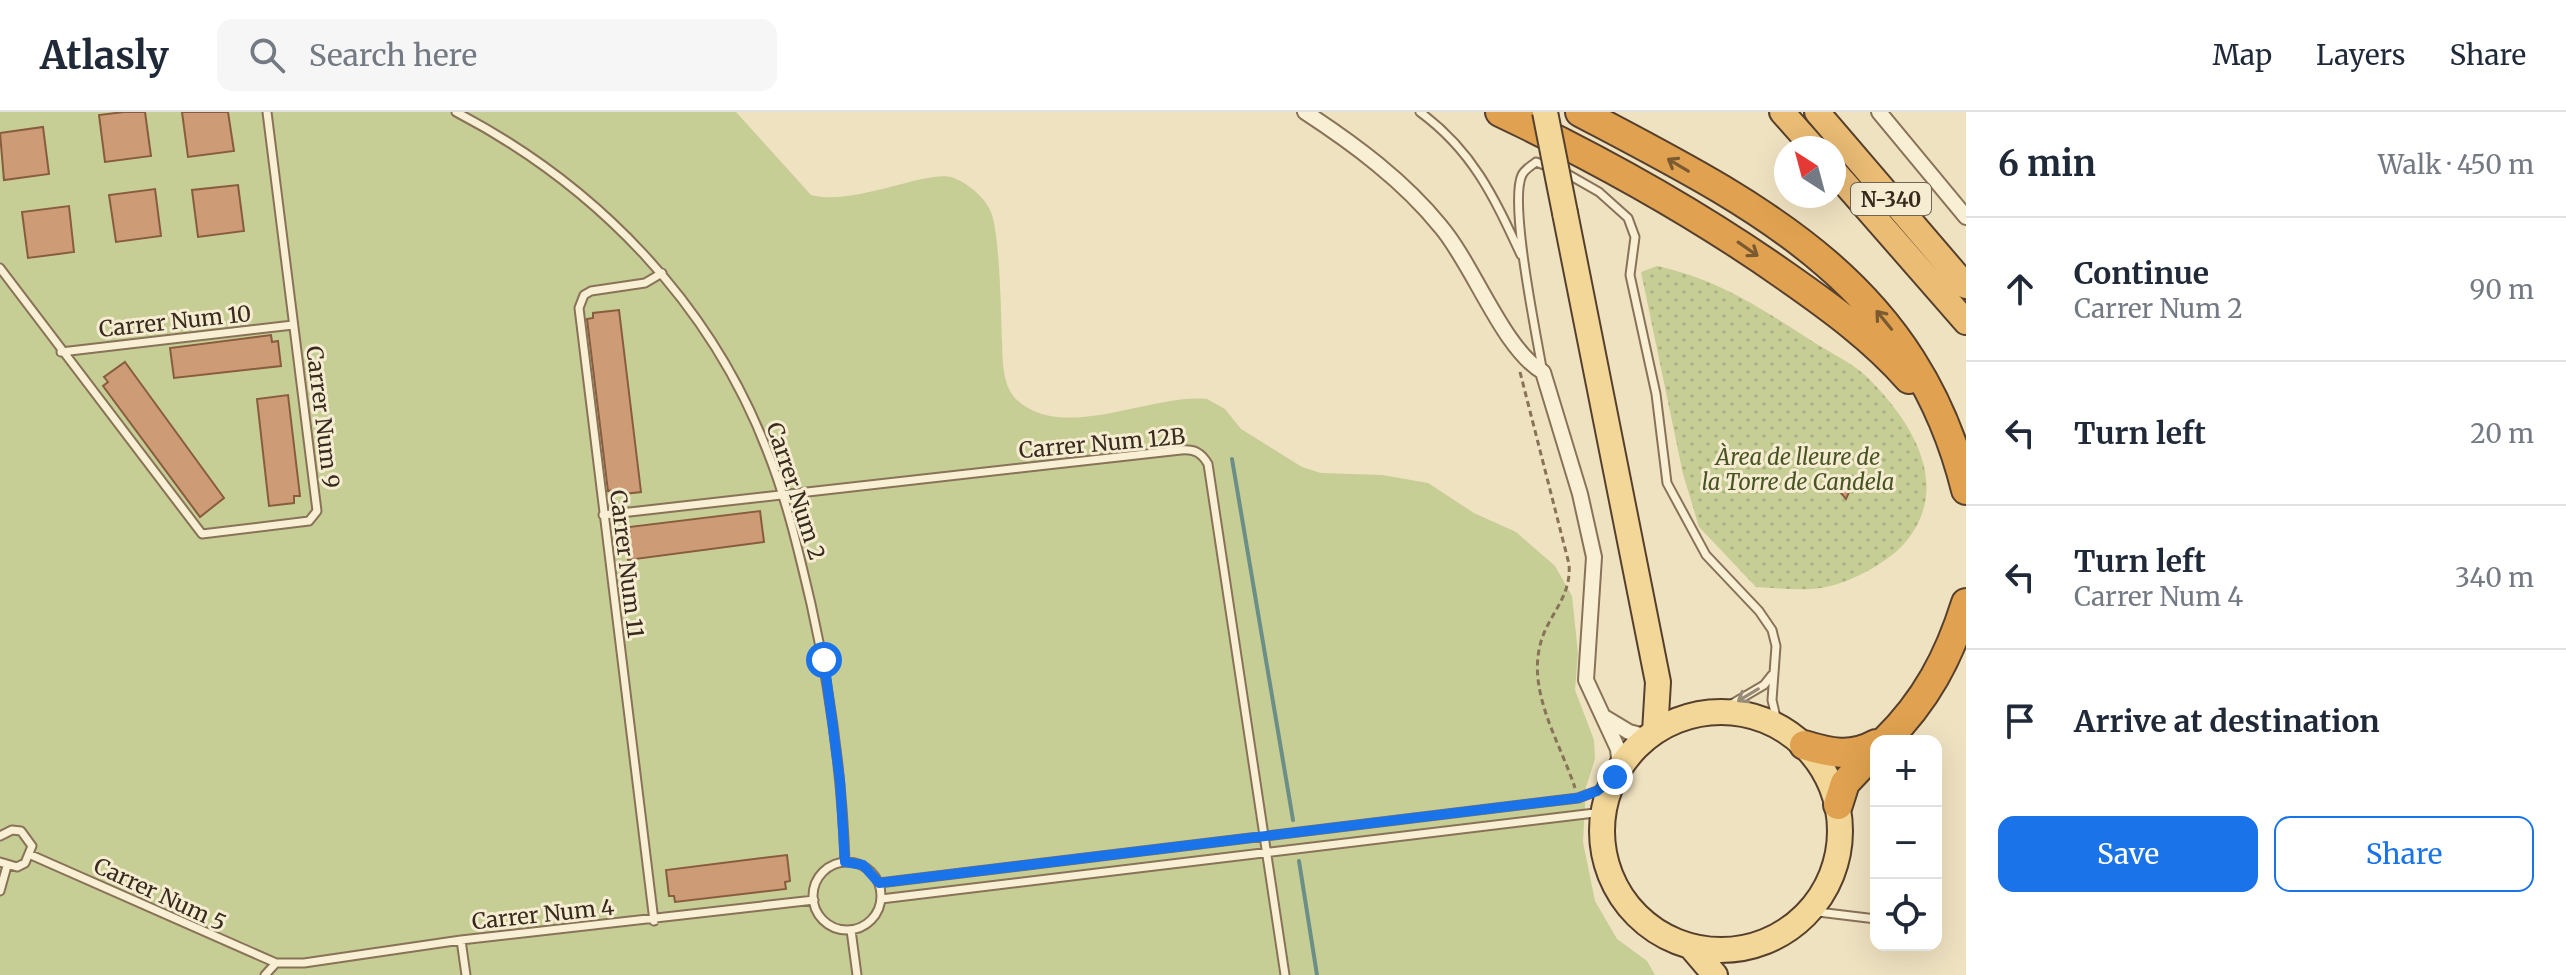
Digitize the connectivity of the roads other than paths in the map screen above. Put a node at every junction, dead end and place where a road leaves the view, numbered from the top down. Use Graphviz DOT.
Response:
graph roads {
  1 [pos="267,112"];
  2 [pos="456,112"];
  3 [pos="1305,112"];
  4 [pos="1420,112"];
  5 [pos="1500,112"];
  6 [pos="1545,112"];
  7 [pos="1580,112"];
  8 [pos="1782,112"];
  9 [pos="1817,112"];
  10 [pos="1879,112"];
  11 [pos="1803,136"];
  12 [pos="1846,185"];
  13 [pos="1966,217"];
  14 [pos="1524,261"];
  15 [pos="0,268"];
  16 [pos="662,273"];
  17 [pos="1966,286"];
  18 [pos="1966,322"];
  19 [pos="293,325"];
  20 [pos="61,352"];
  21 [pos="1543,372"];
  22 [pos="1949,436"];
  23 [pos="1966,490"];
  24 [pos="782,495"];
  25 [pos="603,515"];
  26 [pos="1966,603"];
  27 [pos="1773,674"];
  28 [pos="1658,682"];
  29 [pos="1711,713"];
  30 [pos="1601,714"];
  31 [pos="1778,726"];
  32 [pos="1652,735"];
  33 [pos="1888,735"];
  34 [pos="1804,745"];
  35 [pos="1870,748"];
  36 [pos="1870,755"];
  37 [pos="1618,773"];
  38 [pos="1838,805"];
  39 [pos="1603,812"];
  40 [pos="1264,835"];
  41 [pos="0,836"];
  42 [pos="1267,853"];
  43 [pos="31,855"];
  44 [pos="845,862"];
  45 [pos="3,864"];
  46 [pos="879,883"];
  47 [pos="0,891"];
  48 [pos="881,899"];
  49 [pos="814,900"];
  50 [pos="1810,911"];
  51 [pos="1870,918"];
  52 [pos="654,921"];
  53 [pos="851,930"];
  54 [pos="461,940"];
  55 [pos="1691,947"];
  56 [pos="1745,948"];
  57 [pos="276,963"];
  58 [pos="265,975"];
  59 [pos="466,975"];
  60 [pos="857,975"];
  61 [pos="1285,975"];
  62 [pos="1715,975"];
  63 [pos="1731,975"];
  1 -- 19 [label="lane, Carrer Num 9"];
  2 -- 16 [label="lane, Carrer Num 2"];
  3 -- 21 [label="street"];
  4 -- 14 [label="lane"];
  5 -- 22 [label="highway, one-way"];
  6 -- 28 [label="main road, bridge"];
  22 -- 7 [label="highway, one-way"];
  8 -- 11 [label="highway"];
  9 -- 17 [label="highway, N-340"];
  10 -- 13 [label="street"];
  12 -- 18 [label="highway, N-340"];
  14 -- 21 [label="lane"];
  14 -- 27 [label="lane"];
  15 -- 20 [label="lane, Carrer Num 9"];
  16 -- 24 [label="lane, Carrer Num 2"];
  16 -- 25 [label="lane, Carrer Num 11"];
  19 -- 20 [label="lane, Carrer Num 10"];
  19 -- 20 [label="lane, Carrer Num 9"];
  21 -- 30 [label="street"];
  22 -- 23 [label="highway"];
  24 -- 25 [label="lane, Carrer Num 12B"];
  24 -- 40 [label="lane, Carrer Num 12B"];
  24 -- 44 [label="lane, Carrer Num 2"];
  25 -- 52 [label="lane, Carrer Num 11"];
  26 -- 33 [label="highway"];
  27 -- 29 [label="lane, one-way"];
  27 -- 31 [label="lane"];
  28 -- 29 [label="main road"];
  28 -- 32 [label="main road"];
  29 -- 31 [label="main road"];
  29 -- 32 [label="main road"];
  30 -- 32 [label="street"];
  30 -- 37 [label="street"];
  31 -- 34 [label="main road"];
  32 -- 37 [label="main road"];
  34 -- 35 [label="highway"];
  34 -- 38 [label="main road"];
  36 -- 38 [label="highway"];
  37 -- 39 [label="main road"];
  37 -- 40 [label="lane"];
  38 -- 50 [label="main road"];
  39 -- 42 [label="lane"];
  39 -- 55 [label="main road"];
  40 -- 42 [label="lane, Carrer Num 12B"];
  40 -- 46 [label="lane"];
  41 -- 43 [label="lane"];
  42 -- 48 [label="lane"];
  42 -- 61 [label="lane, Carrer Num 12B"];
  43 -- 45 [label="lane"];
  43 -- 57 [label="lane, Carrer Num 5"];
  44 -- 46 [label="lane"];
  44 -- 49 [label="lane"];
  45 -- 47 [label="lane"];
  46 -- 48 [label="lane"];
  48 -- 53 [label="lane"];
  49 -- 52 [label="lane, Carrer Num 4"];
  49 -- 53 [label="lane"];
  50 -- 51 [label="lane"];
  50 -- 56 [label="main road"];
  52 -- 54 [label="lane, Carrer Num 4"];
  53 -- 60 [label="lane"];
  54 -- 57 [label="lane, Carrer Num 4"];
  54 -- 59 [label="lane"];
  55 -- 56 [label="main road"];
  55 -- 62 [label="main road"];
  56 -- 63 [label="main road"];
  57 -- 58 [label="lane"];
}
